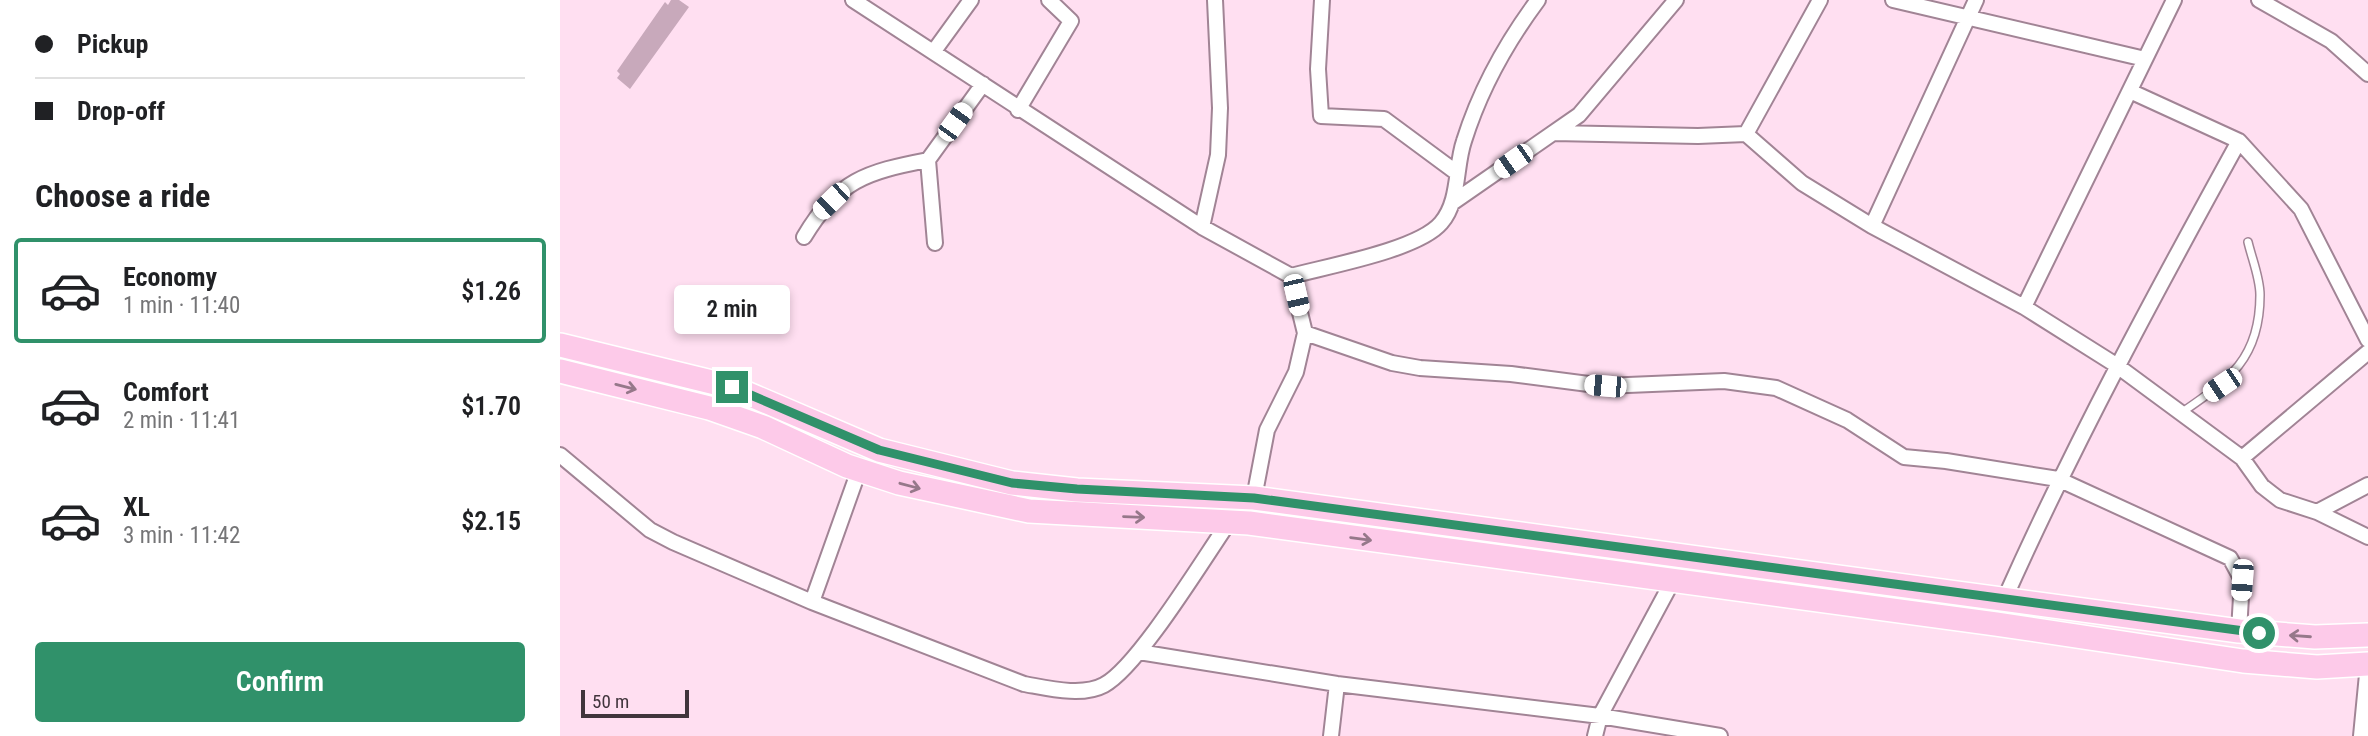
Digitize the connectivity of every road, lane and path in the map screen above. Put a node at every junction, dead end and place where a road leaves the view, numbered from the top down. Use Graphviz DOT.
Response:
graph roads {
  1 [pos="853,0"];
  2 [pos="971,0"];
  3 [pos="1049,0"];
  4 [pos="1216,0"];
  5 [pos="1322,0"];
  6 [pos="1538,0"];
  7 [pos="1676,0"];
  8 [pos="1820,0"];
  9 [pos="1893,0"];
  10 [pos="1976,0"];
  11 [pos="2174,0"];
  12 [pos="2259,0"];
  13 [pos="1968,18"];
  14 [pos="934,51"];
  15 [pos="2145,59"];
  16 [pos="2368,74"];
  17 [pos="982,85"];
  18 [pos="2132,92"];
  19 [pos="1018,110"];
  20 [pos="1553,133"];
  21 [pos="1746,134"];
  22 [pos="2239,141"];
  23 [pos="928,160"];
  24 [pos="1457,173"];
  25 [pos="1452,203"];
  26 [pos="1872,226"];
  27 [pos="1202,227"];
  28 [pos="804,237"];
  29 [pos="2248,242"];
  30 [pos="935,243"];
  31 [pos="1292,276"];
  32 [pos="2024,307"];
  33 [pos="1305,332"];
  34 [pos="2368,340"];
  35 [pos="560,345"];
  36 [pos="2368,352"];
  37 [pos="2116,365"];
  38 [pos="560,371"];
  39 [pos="2180,413"];
  40 [pos="560,455"];
  41 [pos="2242,458"];
  42 [pos="859,470"];
  43 [pos="2058,479"];
  44 [pos="2368,485"];
  45 [pos="1254,498"];
  46 [pos="2317,512"];
  47 [pos="1229,522"];
  48 [pos="2368,537"];
  49 [pos="1672,582"];
  50 [pos="2005,598"];
  51 [pos="812,602"];
  52 [pos="2239,631"];
  53 [pos="2368,635"];
  54 [pos="1139,652"];
  55 [pos="2368,664"];
  56 [pos="1337,684"];
  57 [pos="1600,716"];
  58 [pos="1331,736"];
  59 [pos="1595,736"];
  60 [pos="1720,736"];
  61 [pos="2361,736"];
  1 -- 14 [label="street"];
  2 -- 14 [label="street"];
  3 -- 19 [label="street"];
  4 -- 27 [label="street"];
  5 -- 24 [label="street"];
  6 -- 24 [label="street"];
  7 -- 20 [label="street"];
  8 -- 21 [label="street"];
  9 -- 13 [label="street"];
  10 -- 13 [label="street"];
  11 -- 15 [label="street"];
  12 -- 16 [label="street"];
  13 -- 15 [label="street"];
  13 -- 26 [label="street"];
  14 -- 17 [label="street"];
  15 -- 18 [label="street"];
  17 -- 19 [label="street"];
  17 -- 23 [label="street"];
  18 -- 22 [label="street"];
  18 -- 32 [label="street"];
  19 -- 27 [label="street"];
  20 -- 21 [label="street"];
  20 -- 25 [label="street"];
  21 -- 26 [label="street"];
  22 -- 34 [label="street"];
  22 -- 37 [label="street"];
  23 -- 28 [label="street"];
  23 -- 30 [label="street"];
  24 -- 25 [label="street"];
  25 -- 31 [label="street"];
  26 -- 32 [label="street"];
  27 -- 31 [label="street"];
  29 -- 39 [label="lane"];
  31 -- 33 [label="street"];
  32 -- 37 [label="street"];
  33 -- 43 [label="street"];
  33 -- 45 [label="street"];
  35 -- 45 [label="main road"];
  36 -- 41 [label="street"];
  37 -- 39 [label="street"];
  37 -- 43 [label="street"];
  38 -- 42 [label="main road, one-way"];
  39 -- 41 [label="street"];
  40 -- 51 [label="street"];
  41 -- 46 [label="street"];
  42 -- 47 [label="main road, one-way"];
  42 -- 51 [label="street"];
  43 -- 50 [label="street"];
  43 -- 52 [label="street"];
  44 -- 46 [label="street"];
  45 -- 50 [label="main road"];
  46 -- 48 [label="street"];
  47 -- 49 [label="main road, one-way"];
  47 -- 54 [label="street"];
  49 -- 55 [label="main road"];
  49 -- 57 [label="street"];
  50 -- 52 [label="main road"];
  51 -- 54 [label="street"];
  53 -- 52 [label="main road, one-way"];
  54 -- 56 [label="street"];
  55 -- 61 [label="street"];
  56 -- 57 [label="street"];
  56 -- 58 [label="street"];
  57 -- 59 [label="street"];
  57 -- 60 [label="street"];
}
